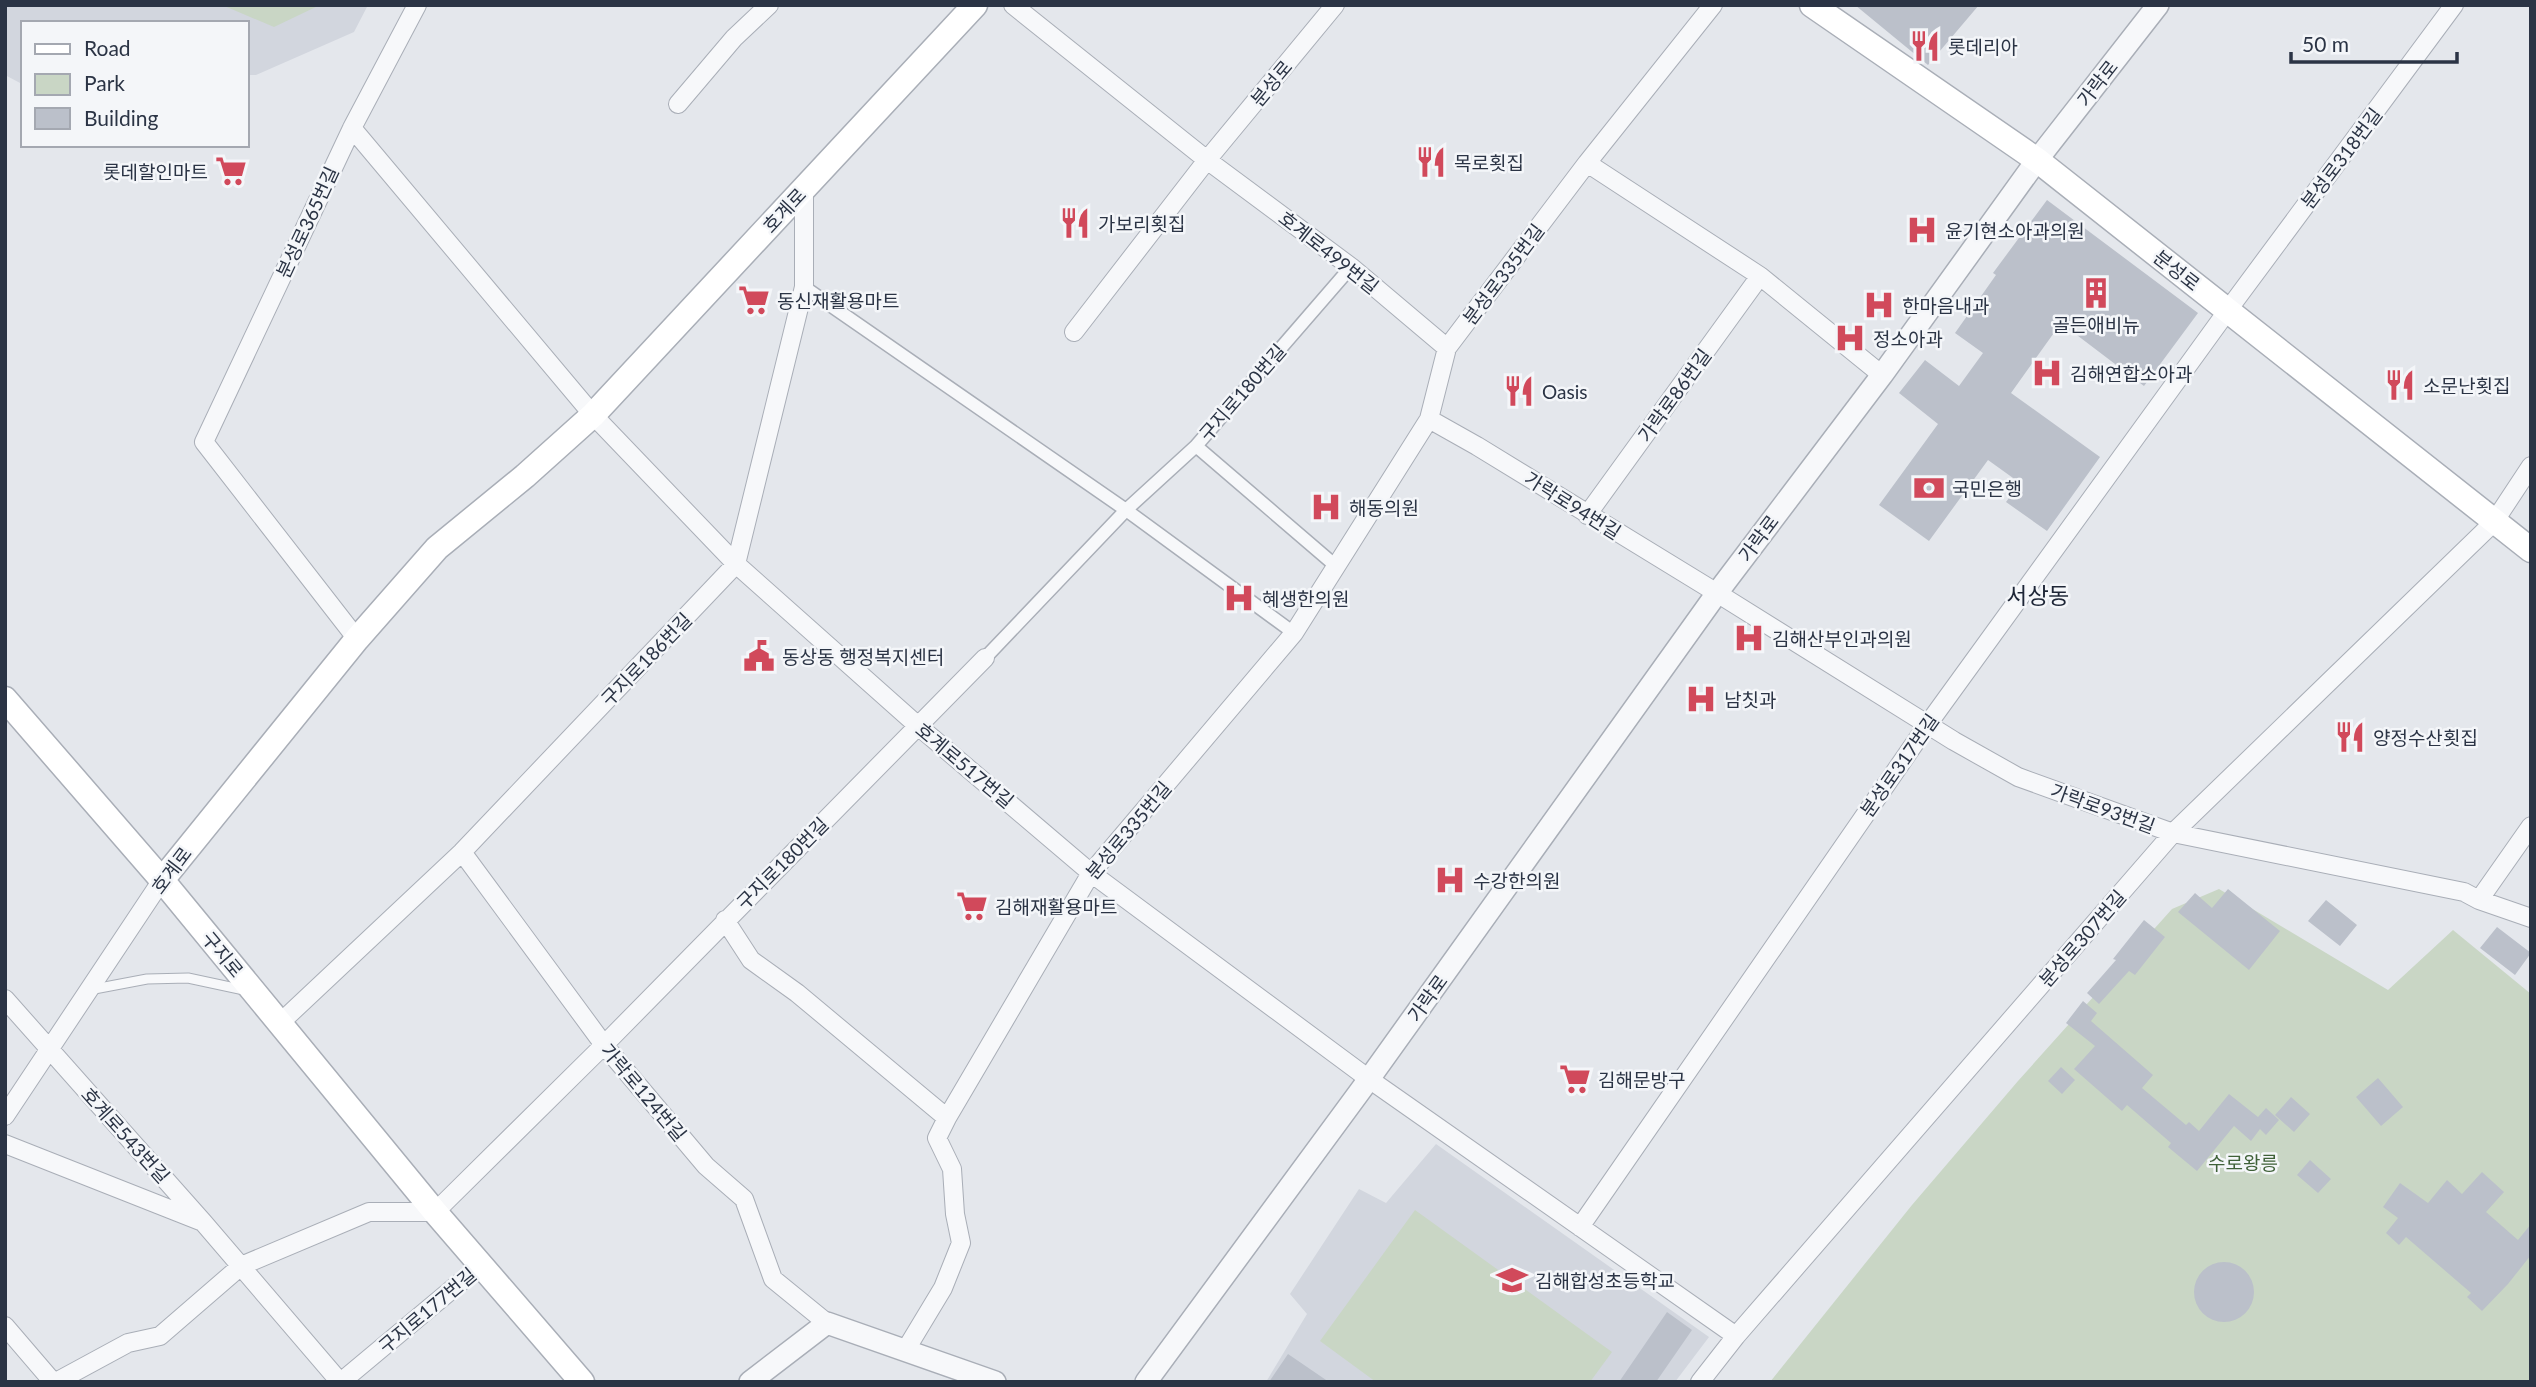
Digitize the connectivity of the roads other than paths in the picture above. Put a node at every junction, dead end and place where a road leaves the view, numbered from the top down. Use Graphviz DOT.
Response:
graph roads {
  1 [pos="417,5"];
  2 [pos="769,5"];
  3 [pos="975,5"];
  4 [pos="1013,5"];
  5 [pos="1335,5"];
  6 [pos="1713,5"];
  7 [pos="1812,5"];
  8 [pos="2158,5"];
  9 [pos="2454,5"];
  10 [pos="678,104"];
  11 [pos="352,128"];
  12 [pos="1208,160"];
  13 [pos="2037,160"];
  14 [pos="1587,163"];
  15 [pos="804,188"];
  16 [pos="1351,267"];
  17 [pos="1760,276"];
  18 [pos="804,287"];
  19 [pos="2228,310"];
  20 [pos="1074,332"];
  21 [pos="1447,348"];
  22 [pos="1882,375"];
  23 [pos="593,415"];
  24 [pos="1429,419"];
  25 [pos="1196,446"];
  26 [pos="2531,466"];
  27 [pos="1126,510"];
  28 [pos="1587,515"];
  29 [pos="2494,522"];
  30 [pos="2531,550"];
  31 [pos="736,565"];
  32 [pos="1337,567"];
  33 [pos="1717,593"];
  34 [pos="1294,633"];
  35 [pos="357,639"];
  36 [pos="985,658"];
  37 [pos="5,699"];
  38 [pos="1928,724"];
  39 [pos="917,725"];
  40 [pos="2531,826"];
  41 [pos="2173,833"];
  42 [pos="462,852"];
  43 [pos="1091,873"];
  44 [pos="162,880"];
  45 [pos="2479,900"];
  46 [pos="2531,918"];
  47 [pos="725,920"];
  48 [pos="87,991"];
  49 [pos="255,992"];
  50 [pos="5,999"];
  51 [pos="280,1023"];
  52 [pos="604,1045"];
  53 [pos="48,1049"];
  54 [pos="1369,1079"];
  55 [pos="5,1116"];
  56 [pos="947,1118"];
  57 [pos="5,1144"];
  58 [pos="435,1212"];
  59 [pos="203,1222"];
  60 [pos="1580,1227"];
  61 [pos="481,1265"];
  62 [pos="241,1266"];
  63 [pos="827,1323"];
  64 [pos="5,1326"];
  65 [pos="1736,1336"];
  66 [pos="905,1351"];
  67 [pos="55,1382"];
  68 [pos="340,1382"];
  69 [pos="582,1382"];
  70 [pos="750,1382"];
  71 [pos="995,1382"];
  72 [pos="1146,1382"];
  73 [pos="1700,1382"];
  1 -- 11 [label="street, 분성로365번길"];
  2 -- 10 [label="street"];
  3 -- 15 [label="main road, 호계로"];
  4 -- 12 [label="street, 호계로499번길"];
  5 -- 12 [label="street, 분성로"];
  6 -- 14 [label="street, 분성로335번길"];
  7 -- 13 [label="main road, 분성로"];
  8 -- 13 [label="street, 가락로"];
  9 -- 19 [label="street, 분성로318번길"];
  11 -- 23 [label="street"];
  11 -- 35 [label="street, 분성로365번길"];
  12 -- 16 [label="street, 호계로499번길"];
  12 -- 20 [label="street"];
  13 -- 19 [label="main road, 분성로"];
  13 -- 22 [label="street, 가락로"];
  14 -- 17 [label="street"];
  14 -- 21 [label="street, 분성로335번길"];
  15 -- 18 [label="street, 구지로186번길"];
  15 -- 23 [label="main road, 호계로"];
  16 -- 21 [label="street, 호계로499번길"];
  16 -- 25 [label="street, 구지로180번길"];
  17 -- 22 [label="street"];
  17 -- 28 [label="street, 가락로86번길"];
  18 -- 27 [label="street"];
  18 -- 31 [label="street, 구지로186번길"];
  19 -- 29 [label="main road, 분성로"];
  19 -- 38 [label="street, 분성로317번길"];
  21 -- 24 [label="street, 분성로335번길"];
  22 -- 33 [label="street, 가락로"];
  23 -- 31 [label="street, 호계로517번길"];
  23 -- 35 [label="main road, 호계로"];
  24 -- 28 [label="street, 가락로94번길"];
  24 -- 32 [label="street, 분성로335번길"];
  25 -- 27 [label="street, 구지로180번길"];
  25 -- 32 [label="street"];
  26 -- 29 [label="street, 분성로307번길"];
  27 -- 34 [label="street"];
  27 -- 36 [label="street, 구지로180번길"];
  28 -- 33 [label="street, 가락로94번길"];
  29 -- 30 [label="main road, 분성로"];
  29 -- 41 [label="street, 분성로307번길"];
  31 -- 39 [label="street, 호계로517번길"];
  31 -- 42 [label="street, 구지로186번길"];
  32 -- 34 [label="street, 분성로335번길"];
  33 -- 38 [label="street, 가락로93번길"];
  33 -- 54 [label="street, 가락로"];
  34 -- 43 [label="street, 분성로335번길"];
  35 -- 44 [label="main road, 호계로"];
  36 -- 39 [label="street, 구지로180번길"];
  37 -- 44 [label="main road, 구지로"];
  38 -- 41 [label="street, 가락로93번길"];
  38 -- 60 [label="street, 분성로317번길"];
  39 -- 43 [label="street, 호계로517번길"];
  39 -- 47 [label="street, 구지로180번길"];
  40 -- 45 [label="street"];
  41 -- 45 [label="street, 가락로93번길"];
  41 -- 65 [label="street, 분성로307번길"];
  42 -- 51 [label="street, 구지로186번길"];
  42 -- 52 [label="street, 가락로124번길"];
  43 -- 54 [label="street, 호계로517번길"];
  43 -- 56 [label="street, 분성로335번길"];
  44 -- 48 [label="street, 호계로"];
  44 -- 49 [label="main road, 구지로"];
  45 -- 46 [label="street, 가락로93번길"];
  47 -- 52 [label="street, 구지로180번길"];
  47 -- 56 [label="street"];
  48 -- 49 [label="lane"];
  48 -- 53 [label="street, 호계로"];
  49 -- 51 [label="main road, 구지로"];
  50 -- 53 [label="street, 호계로543번길"];
  51 -- 58 [label="main road, 구지로"];
  52 -- 58 [label="street, 구지로180번길"];
  52 -- 63 [label="street, 가락로124번길"];
  53 -- 55 [label="street, 호계로"];
  53 -- 59 [label="street, 호계로543번길"];
  54 -- 60 [label="street"];
  54 -- 72 [label="street, 가락로"];
  56 -- 66 [label="street, 분성로335번길"];
  57 -- 59 [label="street, 호계로543번길"];
  58 -- 61 [label="main road, 구지로"];
  58 -- 62 [label="street"];
  59 -- 62 [label="street, 호계로543번길"];
  60 -- 65 [label="street"];
  61 -- 68 [label="street, 구지로177번길"];
  61 -- 69 [label="main road, 구지로"];
  62 -- 67 [label="street"];
  62 -- 68 [label="street, 호계로543번길"];
  63 -- 66 [label="street, 가락로124번길"];
  63 -- 70 [label="street"];
  64 -- 67 [label="street"];
  65 -- 73 [label="street, 분성로307번길"];
  66 -- 71 [label="street, 가락로124번길"];
}
